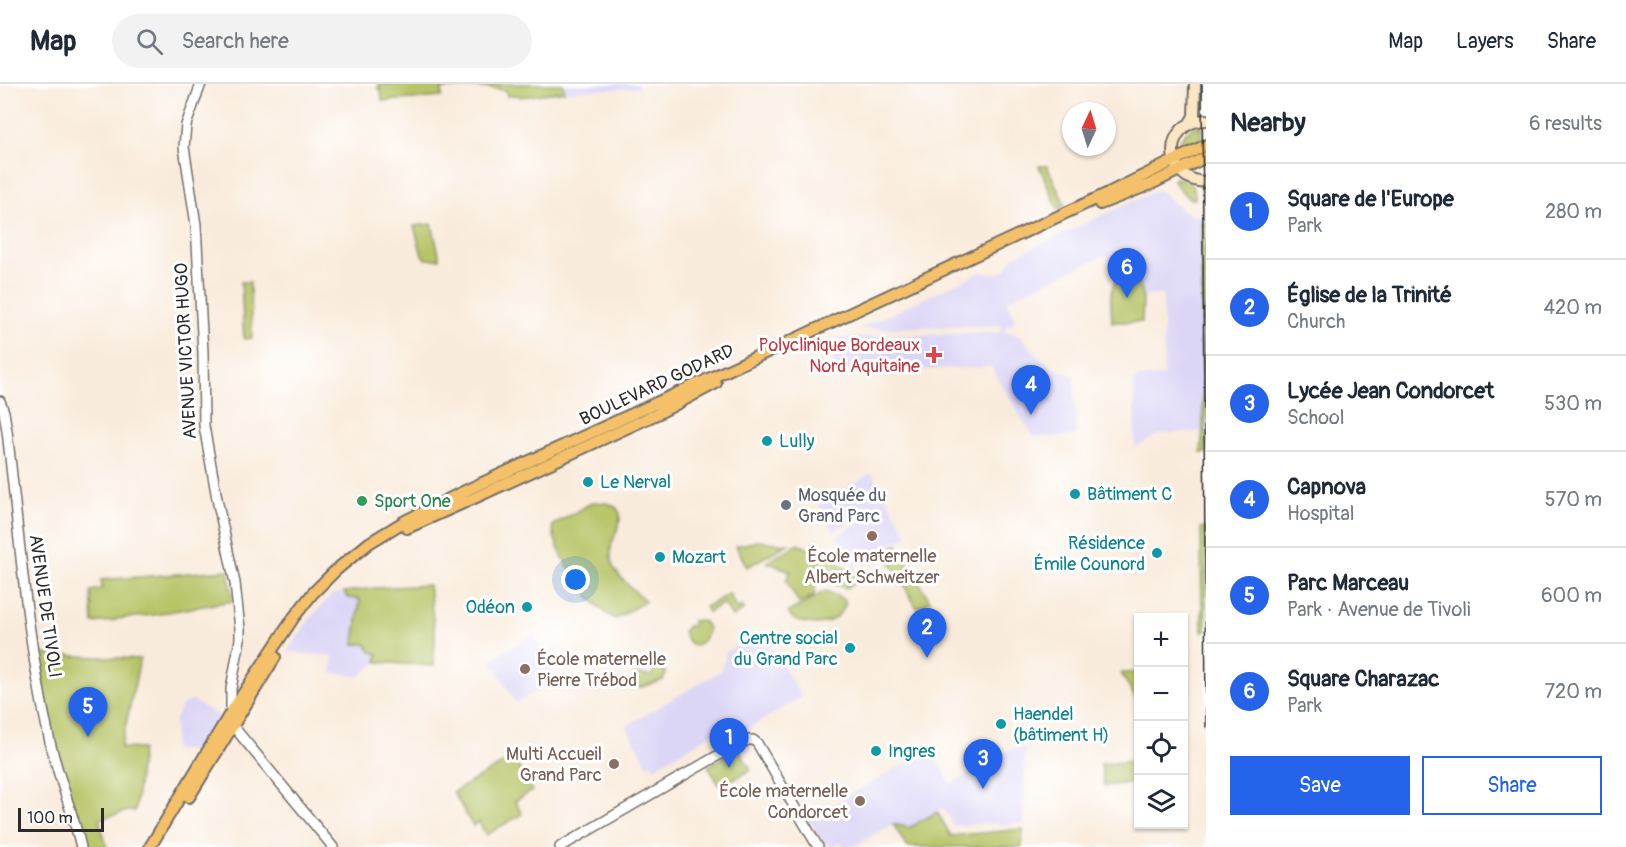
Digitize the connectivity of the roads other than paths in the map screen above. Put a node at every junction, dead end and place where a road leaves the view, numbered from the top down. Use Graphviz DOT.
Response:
graph roads {
  1 [pos="201,84"];
  2 [pos="1195,84"];
  3 [pos="1206,120"];
  4 [pos="1190,123"];
  5 [pos="1206,146"];
  6 [pos="1206,157"];
  7 [pos="1177,165"];
  8 [pos="1206,182"];
  9 [pos="0,401"];
  10 [pos="231,689"];
  11 [pos="231,712"];
  12 [pos="228,726"];
  13 [pos="81,847"];
  14 [pos="150,847"];
  15 [pos="158,847"];
  16 [pos="333,847"];
  17 [pos="560,847"];
  18 [pos="818,847"];
  1 -- 10 [label="street, AVENUE VICTOR HUGO"];
  2 -- 4 [label="main road"];
  3 -- 4 [label="main road"];
  4 -- 7 [label="main road"];
  5 -- 7 [label="main road"];
  6 -- 7 [label="main road"];
  7 -- 8 [label="main road"];
  7 -- 11 [label="main road, BOULEVARD GODARD"];
  7 -- 12 [label="main road, BOULEVARD GODARD"];
  9 -- 13 [label="street, AVENUE DE TIVOLI"];
  10 -- 11 [label="street, AVENUE VICTOR HUGO"];
  10 -- 12 [label="street, AVENUE VICTOR HUGO"];
  11 -- 12 [label="main road, BOULEVARD GODARD"];
  12 -- 14 [label="main road"];
  12 -- 15 [label="main road"];
  12 -- 16 [label="street"];
  17 -- 18 [label="street"];
}
